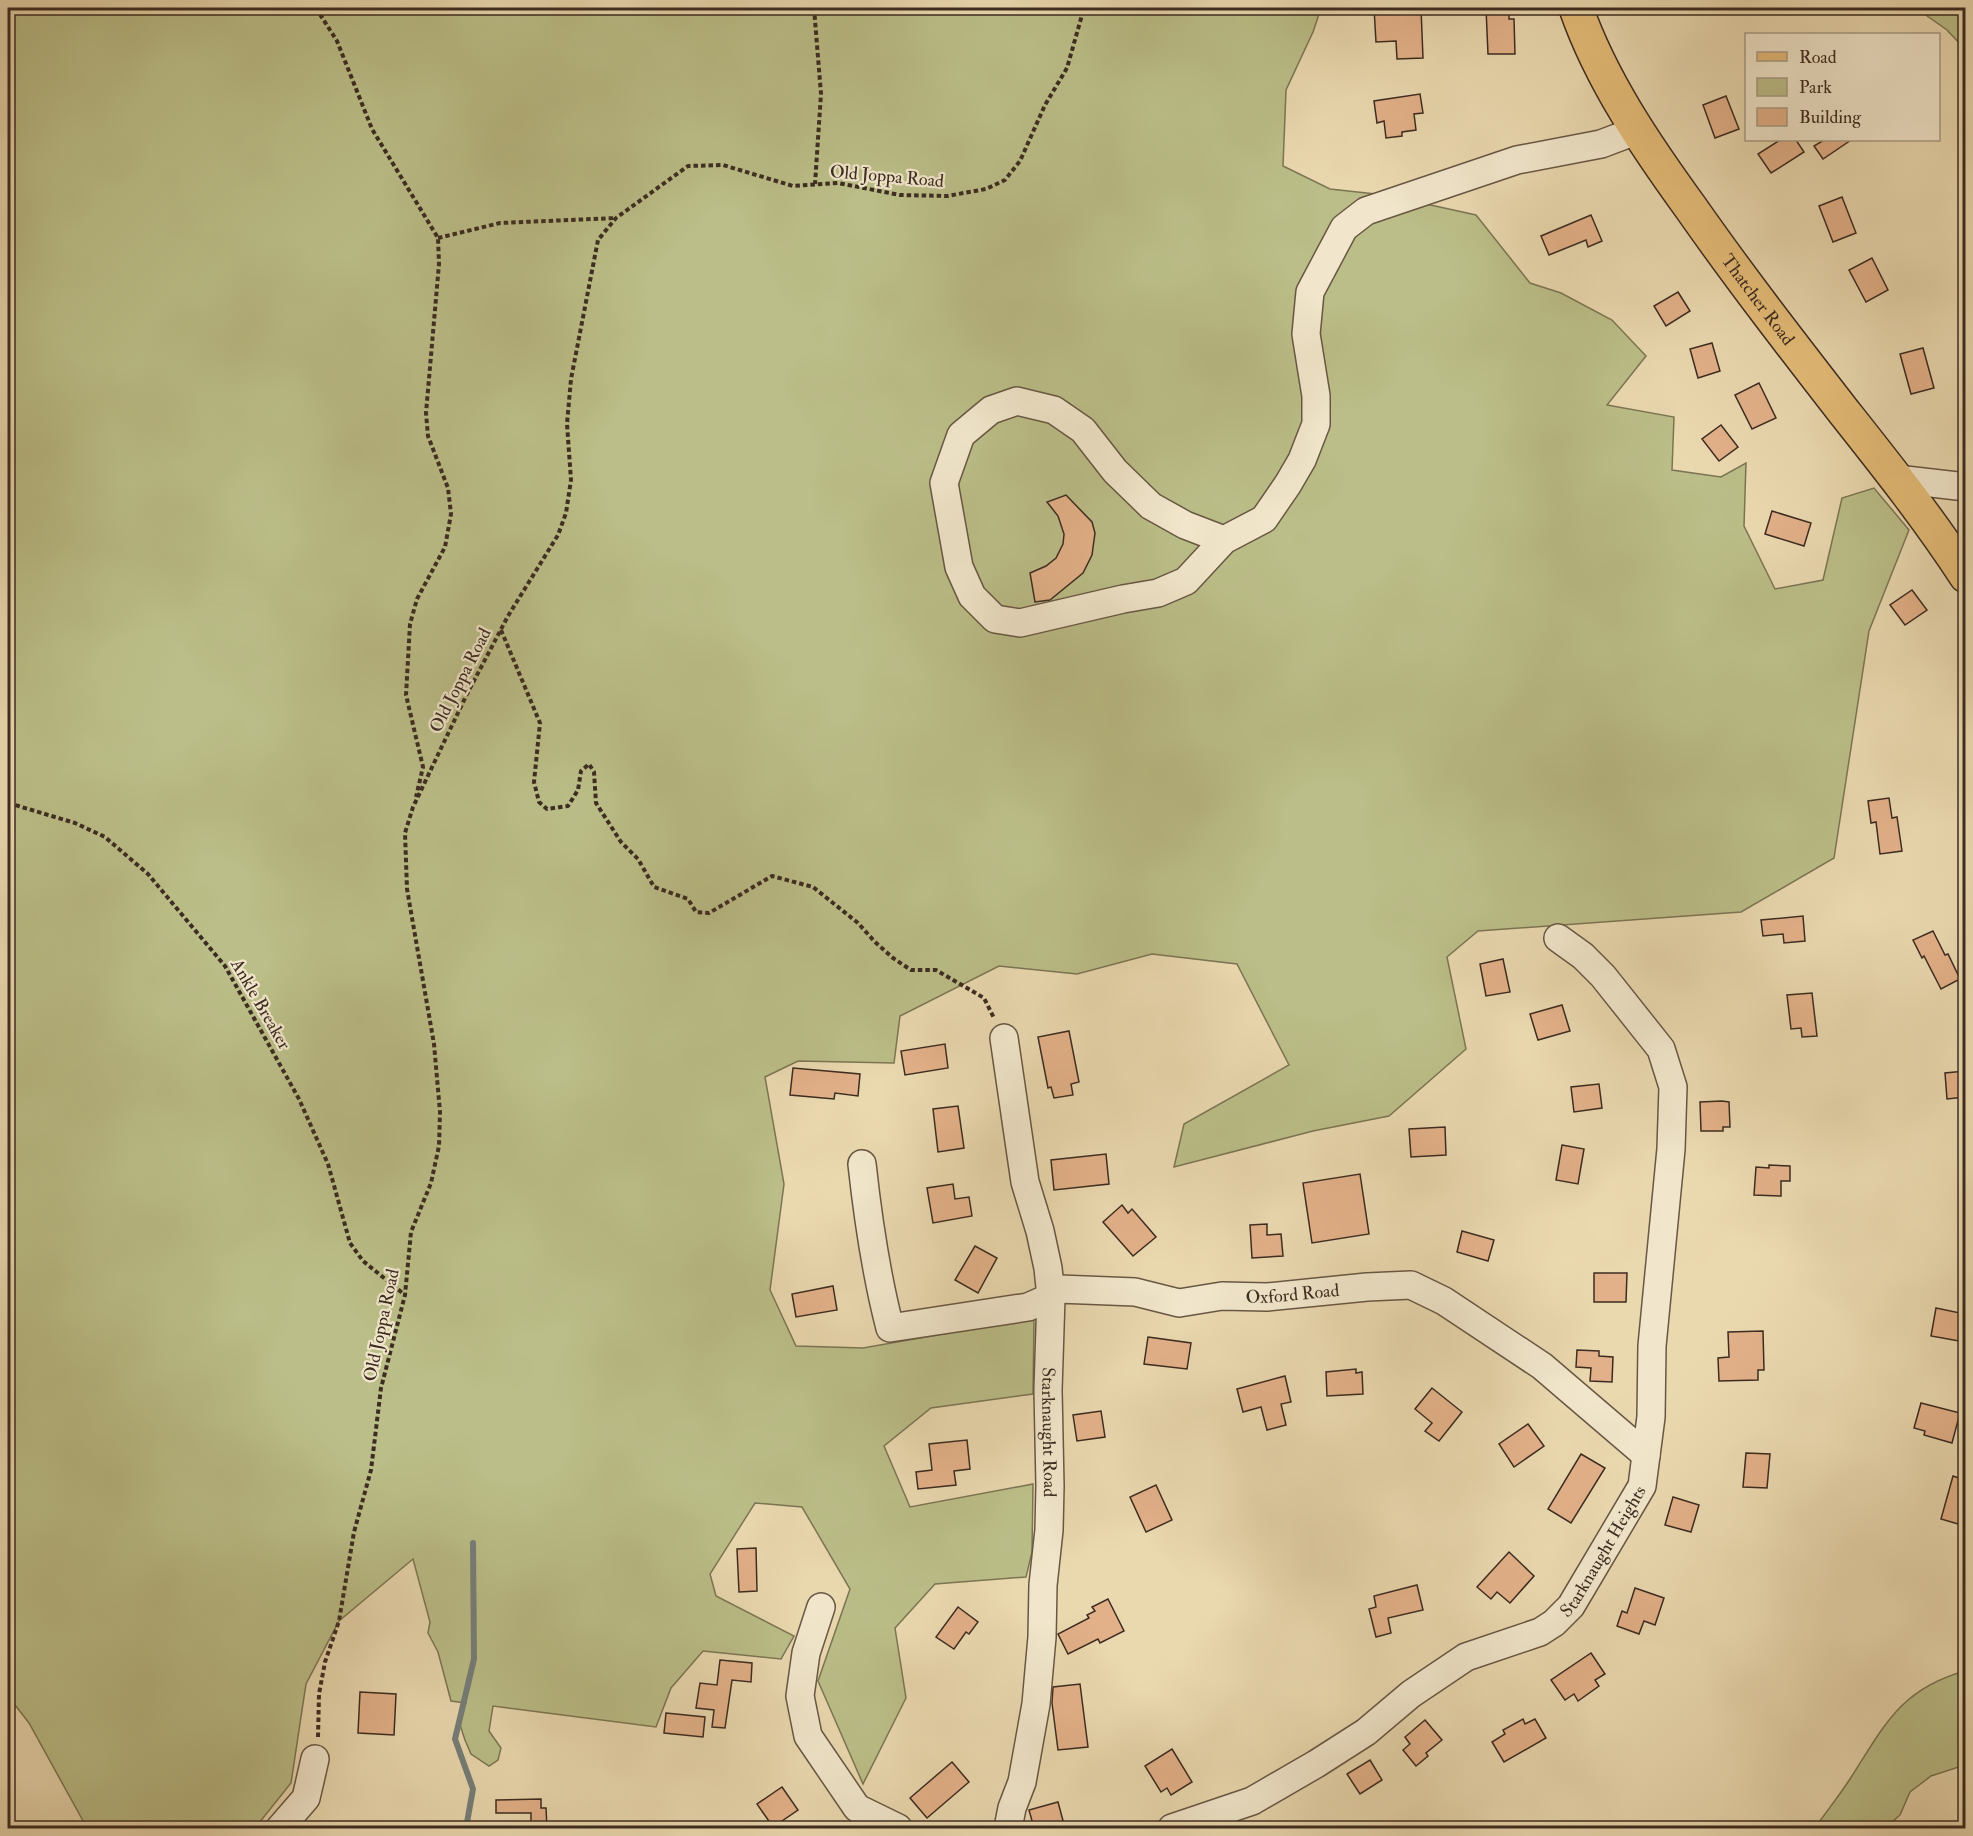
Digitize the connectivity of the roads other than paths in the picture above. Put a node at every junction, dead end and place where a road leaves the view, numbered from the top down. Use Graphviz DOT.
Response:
graph roads {
  1 [pos="1576,8"];
  2 [pos="1638,130"];
  3 [pos="1897,479"];
  4 [pos="1965,487"];
  5 [pos="1224,540"];
  6 [pos="1965,576"];
  7 [pos="1558,938"];
  8 [pos="1004,1038"];
  9 [pos="862,1164"];
  10 [pos="1051,1297"];
  11 [pos="1646,1455"];
  12 [pos="821,1607"];
  13 [pos="315,1759"];
  14 [pos="280,1828"];
  15 [pos="898,1828"];
  16 [pos="1008,1828"];
  17 [pos="1172,1828"];
  1 -- 2 [label="main road, Thatcher Road"];
  2 -- 3 [label="main road, Thatcher Road"];
  2 -- 5 [label="street"];
  3 -- 4 [label="street"];
  3 -- 6 [label="main road, Thatcher Road"];
  5 -- 5 [label="street"];
  7 -- 11 [label="street, Starknaught Heights"];
  8 -- 10 [label="street, Starknaught Road"];
  9 -- 10 [label="street, Oxford Road"];
  10 -- 11 [label="street, Oxford Road"];
  10 -- 16 [label="street, Starknaught Road"];
  11 -- 17 [label="street, Starknaught Heights"];
  12 -- 15 [label="street"];
  13 -- 14 [label="street"];
}
